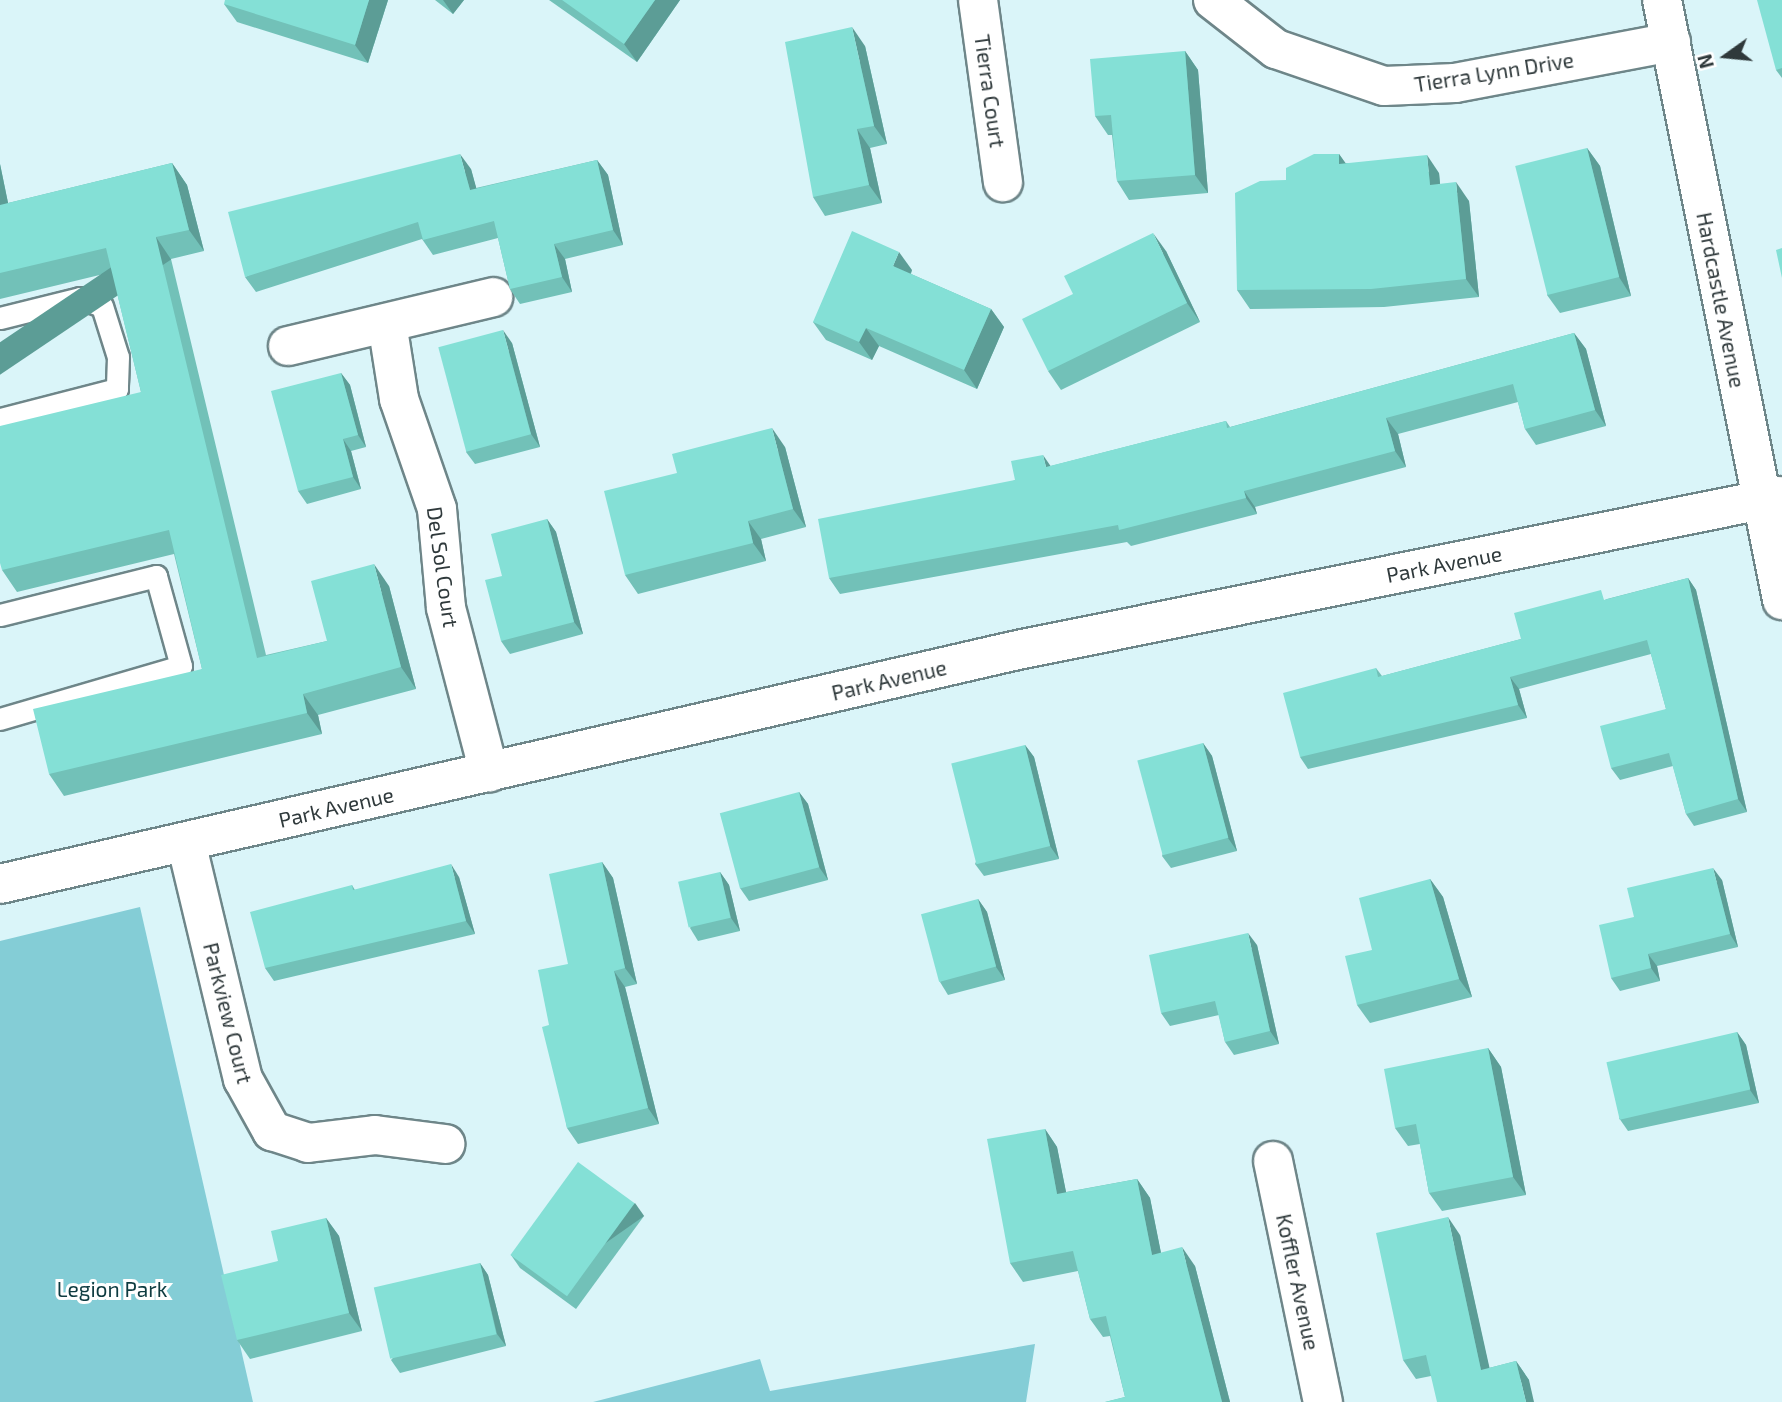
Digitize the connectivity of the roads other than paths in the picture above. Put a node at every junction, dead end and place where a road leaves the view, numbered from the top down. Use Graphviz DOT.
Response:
graph roads {
  1 [pos="978,0"];
  2 [pos="1213,0"];
  3 [pos="1662,0"];
  4 [pos="1671,42"];
  5 [pos="1003,182"];
  6 [pos="494,297"];
  7 [pos="0,318"];
  8 [pos="387,323"];
  9 [pos="288,346"];
  10 [pos="0,419"];
  11 [pos="1771,498"];
  12 [pos="1782,600"];
  13 [pos="0,615"];
  14 [pos="0,719"];
  15 [pos="489,772"];
  16 [pos="186,842"];
  17 [pos="0,884"];
  18 [pos="444,1144"];
  19 [pos="1273,1161"];
  20 [pos="1323,1402"];
  1 -- 5 [label="street, Tierra Court"];
  2 -- 4 [label="street, Tierra Lynn Drive"];
  3 -- 4 [label="street, Hardcastle Avenue"];
  4 -- 11 [label="street, Hardcastle Avenue"];
  6 -- 8 [label="street"];
  7 -- 10 [label="lane"];
  8 -- 9 [label="street"];
  8 -- 15 [label="street, Del Sol Court"];
  11 -- 12 [label="street, Hardcastle Avenue"];
  11 -- 15 [label="street, Park Avenue"];
  13 -- 14 [label="lane"];
  15 -- 16 [label="street, Park Avenue"];
  16 -- 17 [label="street, Park Avenue"];
  16 -- 18 [label="street, Parkview Court"];
  19 -- 20 [label="street, Koffler Avenue"];
}
